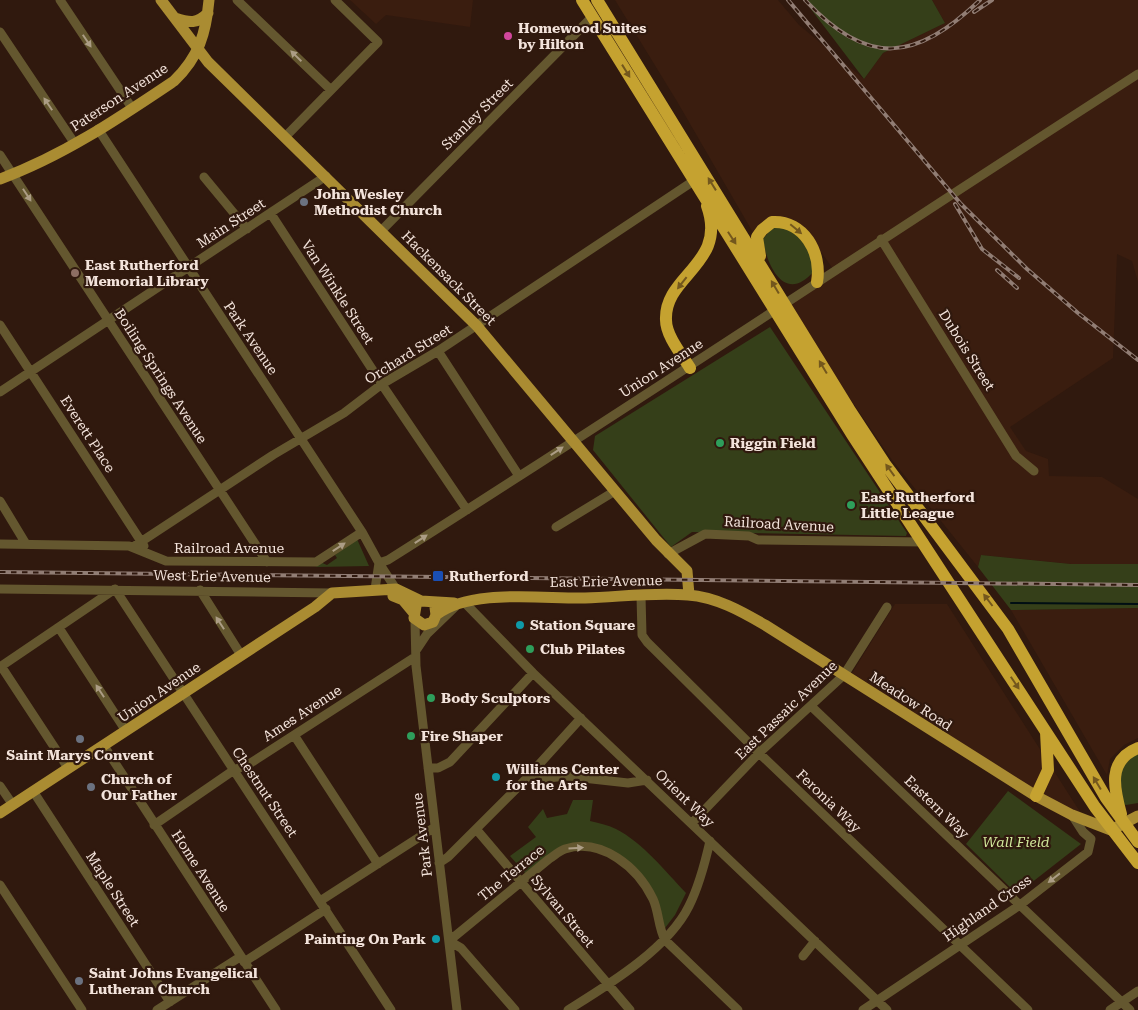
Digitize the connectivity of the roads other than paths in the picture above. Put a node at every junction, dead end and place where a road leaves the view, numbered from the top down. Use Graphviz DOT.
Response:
graph roads {
  1 [pos="60,0"];
  2 [pos="161,0"];
  3 [pos="209,0"];
  4 [pos="237,0"];
  5 [pos="335,0"];
  6 [pos="582,0"];
  7 [pos="597,0"];
  8 [pos="208,13"];
  9 [pos="592,17"];
  10 [pos="176,18"];
  11 [pos="0,32"];
  12 [pos="199,49"];
  13 [pos="1138,74"];
  14 [pos="332,90"];
  15 [pos="132,108"];
  16 [pos="98,129"];
  17 [pos="285,137"];
  18 [pos="75,144"];
  19 [pos="0,155"];
  20 [pos="13,174"];
  21 [pos="326,176"];
  22 [pos="204,177"];
  23 [pos="0,179"];
  24 [pos="695,180"];
  25 [pos="702,192"];
  26 [pos="271,214"];
  27 [pos="247,229"];
  28 [pos="381,231"];
  29 [pos="881,239"];
  30 [pos="188,268"];
  31 [pos="765,270"];
  32 [pos="818,282"];
  33 [pos="781,306"];
  34 [pos="108,320"];
  35 [pos="0,325"];
  36 [pos="477,326"];
  37 [pos="438,352"];
  38 [pos="690,368"];
  39 [pos="32,372"];
  40 [pos="382,384"];
  41 [pos="0,392"];
  42 [pos="300,438"];
  43 [pos="574,440"];
  44 [pos="1034,471"];
  45 [pos="519,476"];
  46 [pos="219,491"];
  47 [pos="615,491"];
  48 [pos="0,501"];
  49 [pos="467,510"];
  50 [pos="556,527"];
  51 [pos="362,532"];
  52 [pos="924,542"];
  53 [pos="0,544"];
  54 [pos="26,544"];
  55 [pos="137,545"];
  56 [pos="668,554"];
  57 [pos="154,558"];
  58 [pos="267,562"];
  59 [pos="379,563"];
  60 [pos="0,589"];
  61 [pos="115,589"];
  62 [pos="375,589"];
  63 [pos="200,590"];
  64 [pos="332,593"];
  65 [pos="397,593"];
  66 [pos="689,595"];
  67 [pos="641,596"];
  68 [pos="426,602"];
  69 [pos="460,604"];
  70 [pos="887,607"];
  71 [pos="436,614"];
  72 [pos="414,616"];
  73 [pos="428,624"];
  74 [pos="59,628"];
  75 [pos="416,653"];
  76 [pos="241,655"];
  77 [pos="0,667"];
  78 [pos="534,673"];
  79 [pos="844,675"];
  80 [pos="183,694"];
  81 [pos="812,706"];
  82 [pos="581,718"];
  83 [pos="1046,729"];
  84 [pos="126,732"];
  85 [pos="294,735"];
  86 [pos="104,746"];
  87 [pos="1138,748"];
  88 [pos="759,753"];
  89 [pos="68,768"];
  90 [pos="428,768"];
  91 [pos="234,770"];
  92 [pos="524,780"];
  93 [pos="647,780"];
  94 [pos="0,786"];
  95 [pos="33,791"];
  96 [pos="1036,796"];
  97 [pos="12,805"];
  98 [pos="0,813"];
  99 [pos="1072,815"];
  100 [pos="1138,816"];
  101 [pos="692,823"];
  102 [pos="154,825"];
  103 [pos="435,827"];
  104 [pos="1117,827"];
  105 [pos="476,829"];
  106 [pos="710,841"];
  107 [pos="1138,842"];
  108 [pos="439,863"];
  109 [pos="1138,863"];
  110 [pos="378,864"];
  111 [pos="520,882"];
  112 [pos="0,884"];
  113 [pos="320,901"];
  114 [pos="1020,905"];
  115 [pos="326,909"];
  116 [pos="665,940"];
  117 [pos="449,941"];
  118 [pos="815,941"];
  119 [pos="961,946"];
  120 [pos="803,956"];
  121 [pos="242,959"];
  122 [pos="608,984"];
  123 [pos="1138,991"];
  124 [pos="878,1000"];
  125 [pos="170,1002"];
  126 [pos="1122,1002"];
  127 [pos="82,1010"];
  128 [pos="157,1010"];
  129 [pos="276,1010"];
  130 [pos="391,1010"];
  131 [pos="457,1010"];
  132 [pos="514,1010"];
  133 [pos="568,1010"];
  134 [pos="630,1010"];
  135 [pos="738,1010"];
  136 [pos="863,1010"];
  137 [pos="888,1010"];
  138 [pos="1028,1010"];
  139 [pos="1110,1010"];
  140 [pos="1130,1010"];
  1 -- 15 [label="street, one-way"];
  2 -- 10 [label="main road, Hackensack Street"];
  3 -- 8 [label="main road, Paterson Avenue"];
  14 -- 4 [label="street, one-way"];
  5 -- 14 [label="street"];
  6 -- 9 [label="highway"];
  31 -- 7 [label="highway, one-way"];
  8 -- 10 [label="main road"];
  8 -- 12 [label="main road, Paterson Avenue"];
  9 -- 24 [label="highway, one-way"];
  9 -- 28 [label="street, Stanley Street"];
  10 -- 12 [label="main road, Hackensack Street"];
  18 -- 11 [label="street, one-way"];
  12 -- 15 [label="main road, Paterson Avenue"];
  12 -- 17 [label="main road, Hackensack Street"];
  13 -- 29 [label="street, Union Avenue"];
  14 -- 17 [label="street"];
  15 -- 16 [label="main road, Paterson Avenue"];
  16 -- 18 [label="main road, Paterson Avenue"];
  16 -- 30 [label="street, Park Avenue"];
  17 -- 21 [label="main road, Hackensack Street"];
  18 -- 20 [label="main road, Paterson Avenue"];
  19 -- 20 [label="street, Boiling Springs Avenue"];
  20 -- 23 [label="main road, Paterson Avenue"];
  20 -- 34 [label="street, Boiling Springs Avenue, one-way"];
  21 -- 26 [label="street, Main Street"];
  21 -- 28 [label="main road, Hackensack Street"];
  22 -- 27 [label="street"];
  24 -- 25 [label="highway"];
  24 -- 36 [label="street, Orchard Street"];
  25 -- 33 [label="highway, one-way"];
  25 -- 38 [label="highway, one-way"];
  26 -- 27 [label="street, Main Street"];
  26 -- 40 [label="street, Van Winkle Street"];
  27 -- 30 [label="street, Main Street"];
  28 -- 36 [label="main road, Hackensack Street"];
  29 -- 32 [label="street, Union Avenue"];
  29 -- 44 [label="street, Dubois Street"];
  30 -- 34 [label="street, Main Street"];
  30 -- 42 [label="street, Park Avenue"];
  31 -- 32 [label="highway, one-way"];
  33 -- 31 [label="highway, one-way"];
  32 -- 33 [label="street, Union Avenue"];
  33 -- 38 [label="street, Union Avenue"];
  33 -- 52 [label="highway"];
  104 -- 33 [label="highway, one-way"];
  34 -- 39 [label="street, Main Street"];
  34 -- 46 [label="street, Boiling Springs Avenue"];
  35 -- 39 [label="street, Everett Place"];
  36 -- 37 [label="street, Orchard Street"];
  36 -- 43 [label="main road, Hackensack Street"];
  37 -- 40 [label="street, Orchard Street"];
  37 -- 45 [label="street"];
  38 -- 43 [label="street, Union Avenue"];
  39 -- 41 [label="street, Main Street"];
  39 -- 55 [label="street, Everett Place"];
  40 -- 42 [label="street, Orchard Street"];
  40 -- 49 [label="street, Van Winkle Street"];
  42 -- 46 [label="street, Orchard Street"];
  42 -- 51 [label="street, Park Avenue"];
  45 -- 43 [label="street, Union Avenue, one-way"];
  43 -- 47 [label="main road, Hackensack Street"];
  45 -- 49 [label="street, Union Avenue"];
  46 -- 55 [label="street, Orchard Street"];
  46 -- 58 [label="street, Boiling Springs Avenue"];
  47 -- 50 [label="street"];
  47 -- 56 [label="main road, Hackensack Street"];
  48 -- 54 [label="street"];
  59 -- 49 [label="street, Union Avenue, one-way"];
  58 -- 51 [label="street, Railroad Avenue, one-way"];
  51 -- 59 [label="street, Park Avenue"];
  52 -- 56 [label="street, Railroad Avenue"];
  52 -- 83 [label="highway, one-way"];
  53 -- 54 [label="street"];
  54 -- 55 [label="street"];
  55 -- 57 [label="street, Everett Place"];
  56 -- 66 [label="main road, Hackensack Street"];
  57 -- 58 [label="street, Railroad Avenue"];
  59 -- 62 [label="street"];
  59 -- 65 [label="street, Park Avenue"];
  60 -- 61 [label="street, West Erie Avenue"];
  61 -- 63 [label="street, West Erie Avenue"];
  61 -- 74 [label="street"];
  61 -- 80 [label="street, Chestnut Street"];
  62 -- 64 [label="main road, West Erie Avenue"];
  62 -- 65 [label="main road, West Erie Avenue"];
  63 -- 64 [label="street, West Erie Avenue"];
  76 -- 63 [label="street, one-way"];
  64 -- 65 [label="main road"];
  64 -- 76 [label="main road, Union Avenue"];
  65 -- 68 [label="main road, West Erie Avenue"];
  65 -- 72 [label="main road"];
  66 -- 67 [label="main road, East Erie Avenue"];
  66 -- 79 [label="main road, Meadow Road"];
  67 -- 69 [label="main road, East Erie Avenue"];
  67 -- 88 [label="street, Feronia Way"];
  68 -- 69 [label="main road, East Erie Avenue"];
  68 -- 71 [label="main road"];
  68 -- 72 [label="main road"];
  69 -- 71 [label="main road, East Erie Avenue"];
  69 -- 75 [label="street"];
  69 -- 78 [label="street, Orient Way"];
  70 -- 79 [label="street, East Passaic Avenue"];
  71 -- 73 [label="main road"];
  72 -- 73 [label="main road"];
  72 -- 75 [label="street, Park Avenue"];
  73 -- 75 [label="street, Park Avenue"];
  74 -- 77 [label="street"];
  84 -- 74 [label="street, one-way"];
  75 -- 85 [label="street, Ames Avenue"];
  75 -- 90 [label="street, Park Avenue"];
  76 -- 80 [label="main road, Union Avenue"];
  77 -- 89 [label="street"];
  78 -- 82 [label="street, Orient Way"];
  78 -- 90 [label="street"];
  79 -- 81 [label="street, East Passaic Avenue"];
  79 -- 96 [label="main road, Meadow Road"];
  80 -- 84 [label="main road, Union Avenue"];
  80 -- 91 [label="street, Chestnut Street"];
  81 -- 88 [label="street, East Passaic Avenue"];
  81 -- 114 [label="street, Eastern Way"];
  82 -- 92 [label="street"];
  82 -- 93 [label="street, Orient Way"];
  83 -- 96 [label="highway"];
  83 -- 104 [label="highway"];
  84 -- 86 [label="main road, Union Avenue"];
  85 -- 91 [label="street, Ames Avenue"];
  85 -- 110 [label="street"];
  86 -- 89 [label="main road, Union Avenue"];
  86 -- 102 [label="street, Home Avenue"];
  87 -- 104 [label="highway"];
  88 -- 101 [label="street, East Passaic Avenue"];
  88 -- 119 [label="street, Feronia Way"];
  89 -- 95 [label="main road, Union Avenue"];
  90 -- 103 [label="street, Park Avenue"];
  91 -- 102 [label="street, Ames Avenue"];
  91 -- 113 [label="street, Chestnut Street"];
  92 -- 93 [label="street"];
  92 -- 105 [label="street"];
  93 -- 101 [label="street, Orient Way"];
  94 -- 97 [label="street"];
  95 -- 97 [label="main road, Union Avenue"];
  95 -- 125 [label="street, Maple Street"];
  96 -- 99 [label="main road, Meadow Road"];
  97 -- 98 [label="main road, Union Avenue"];
  99 -- 104 [label="main road, Meadow Road"];
  99 -- 114 [label="street, Highland Cross, one-way"];
  100 -- 104 [label="main road"];
  101 -- 106 [label="street, Orient Way"];
  102 -- 121 [label="street, Home Avenue"];
  103 -- 108 [label="street, Park Avenue"];
  103 -- 110 [label="street"];
  104 -- 107 [label="highway"];
  104 -- 109 [label="highway"];
  105 -- 108 [label="street"];
  105 -- 111 [label="street, Sylvan Street"];
  106 -- 116 [label="street"];
  106 -- 118 [label="street, Orient Way"];
  108 -- 117 [label="street, Park Avenue"];
  110 -- 113 [label="street"];
  111 -- 116 [label="street, The Terrace, one-way"];
  111 -- 117 [label="street, The Terrace"];
  111 -- 122 [label="street, Sylvan Street"];
  112 -- 127 [label="street"];
  113 -- 115 [label="street, Chestnut Street"];
  114 -- 119 [label="street, Highland Cross"];
  114 -- 126 [label="street, Eastern Way"];
  115 -- 121 [label="street"];
  115 -- 130 [label="street, Chestnut Street"];
  116 -- 122 [label="street"];
  116 -- 135 [label="street"];
  117 -- 131 [label="street, Park Avenue"];
  117 -- 132 [label="street"];
  118 -- 120 [label="street"];
  118 -- 124 [label="street, Orient Way"];
  119 -- 124 [label="street, Highland Cross"];
  119 -- 138 [label="street, Feronia Way"];
  121 -- 125 [label="street"];
  121 -- 129 [label="street, Home Avenue"];
  122 -- 133 [label="street"];
  122 -- 134 [label="street, Sylvan Street"];
  123 -- 126 [label="street"];
  124 -- 136 [label="street, Highland Cross"];
  124 -- 137 [label="street, Orient Way"];
  125 -- 128 [label="street"];
  126 -- 139 [label="street"];
  126 -- 140 [label="street, Eastern Way"];
}
